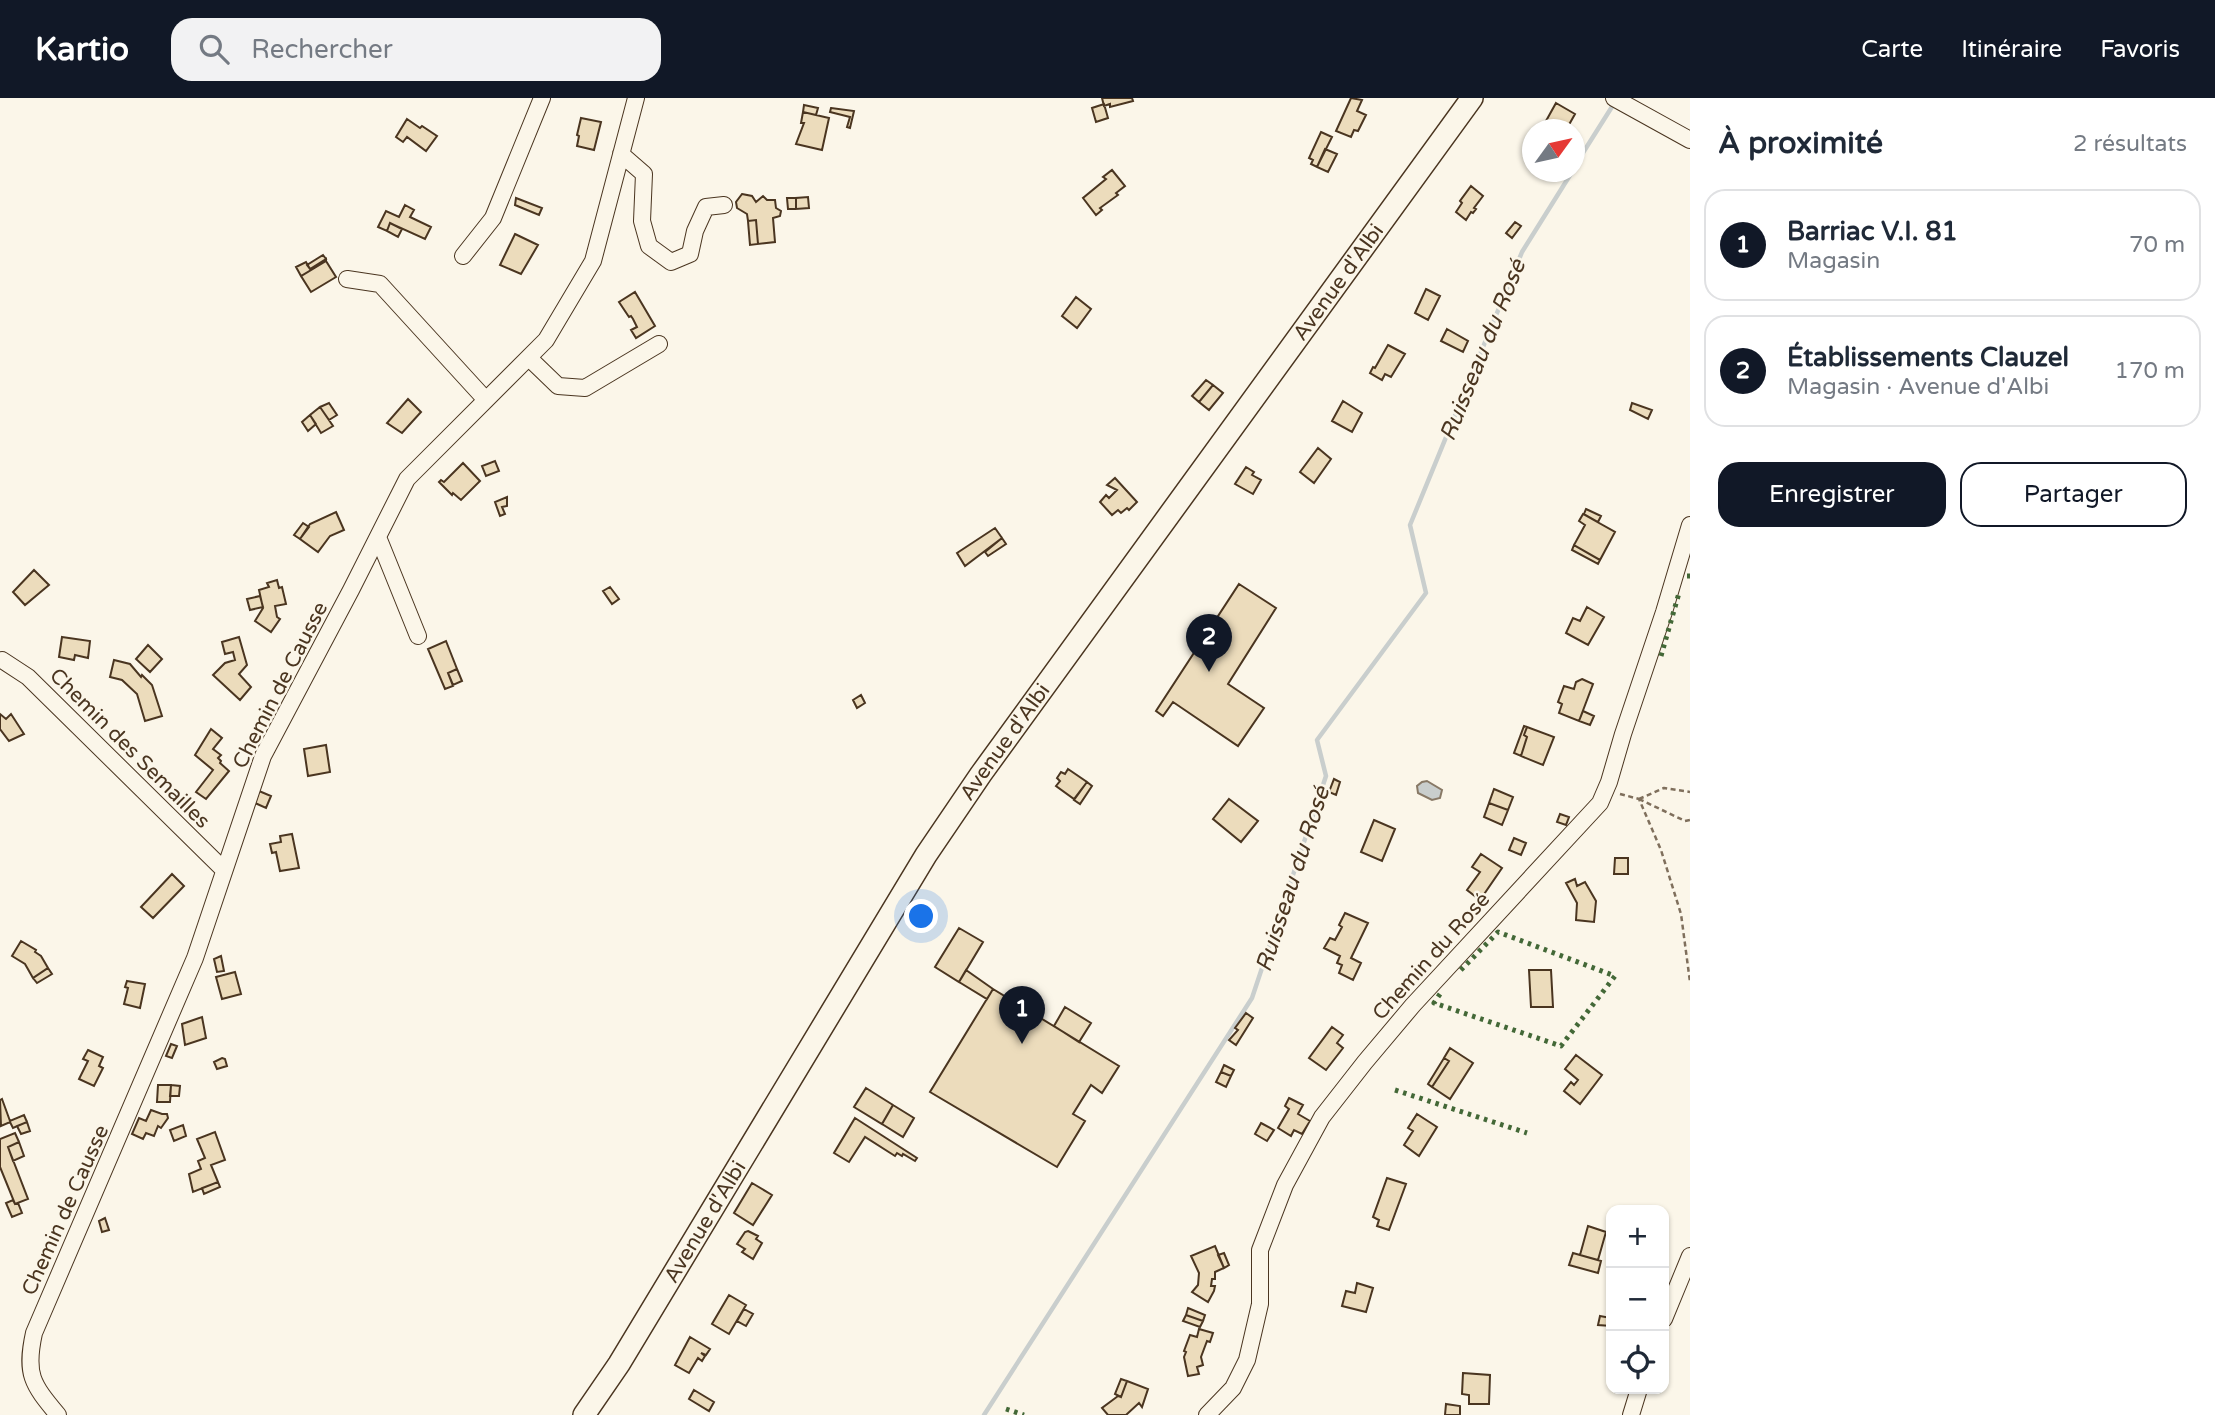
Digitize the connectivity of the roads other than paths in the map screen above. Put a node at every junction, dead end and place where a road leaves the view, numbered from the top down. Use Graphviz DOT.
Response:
graph roads {
  1 [pos="542,98"];
  2 [pos="636,98"];
  3 [pos="1472,98"];
  4 [pos="1616,100"];
  5 [pos="1690,140"];
  6 [pos="621,154"];
  7 [pos="724,205"];
  8 [pos="463,256"];
  9 [pos="347,279"];
  10 [pos="659,344"];
  11 [pos="528,358"];
  12 [pos="486,400"];
  13 [pos="1690,525"];
  14 [pos="378,537"];
  15 [pos="418,636"];
  16 [pos="2,660"];
  17 [pos="224,870"];
  18 [pos="1690,1256"];
  19 [pos="1669,1307"];
  20 [pos="1637,1394"];
  21 [pos="58,1415"];
  22 [pos="584,1415"];
  23 [pos="1208,1415"];
  24 [pos="1631,1415"];
  1 -- 8 [label="street"];
  2 -- 6 [label="street, Chemin de Causse"];
  3 -- 22 [label="main road, Avenue d'Albi"];
  4 -- 5 [label="street"];
  6 -- 7 [label="street"];
  6 -- 11 [label="street, Chemin de Causse"];
  9 -- 12 [label="street"];
  10 -- 11 [label="street"];
  11 -- 12 [label="street, Chemin de Causse"];
  12 -- 14 [label="street, Chemin de Causse"];
  13 -- 23 [label="street, Chemin du Rosé"];
  14 -- 15 [label="street"];
  14 -- 17 [label="street, Chemin de Causse"];
  16 -- 17 [label="street, Chemin des Semailles"];
  17 -- 21 [label="street, Chemin de Causse"];
  18 -- 19 [label="street"];
  20 -- 24 [label="street"];
}
